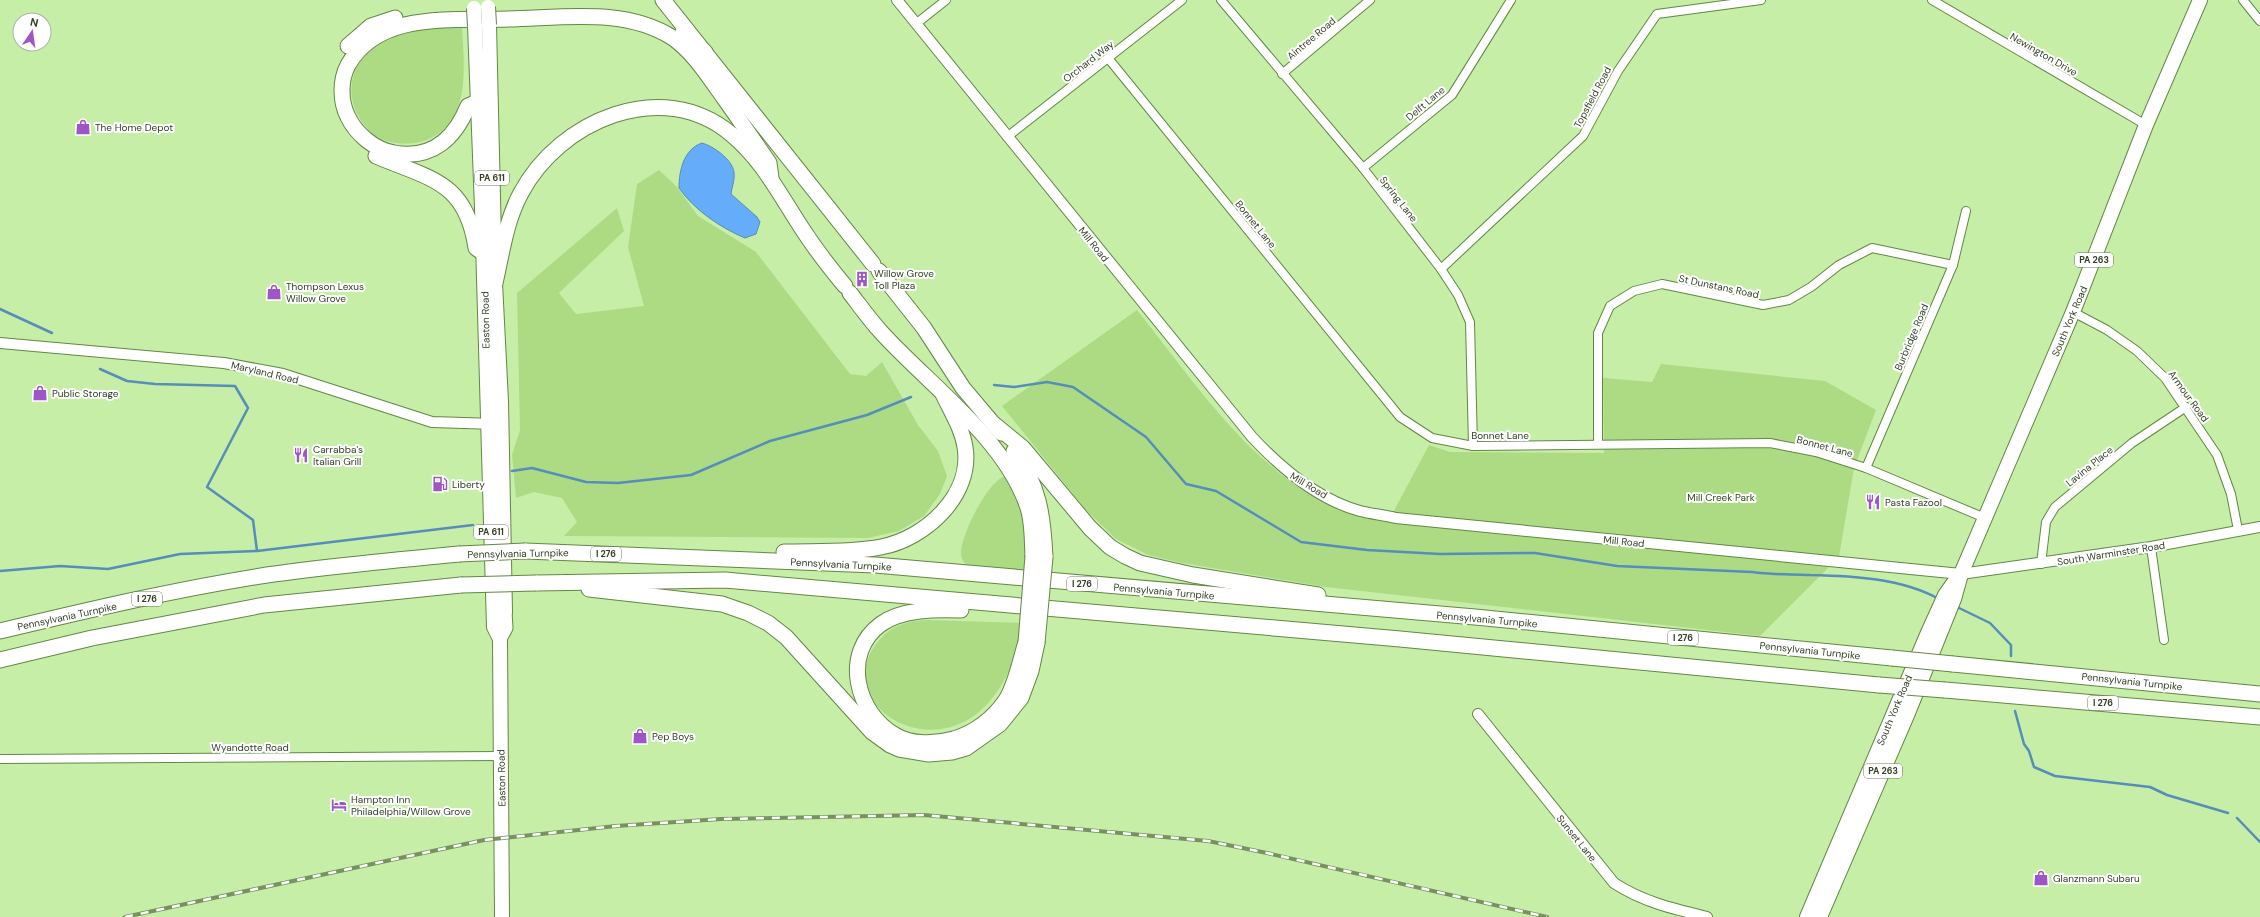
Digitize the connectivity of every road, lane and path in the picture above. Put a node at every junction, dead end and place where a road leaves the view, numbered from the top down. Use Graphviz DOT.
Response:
graph roads {
  1 [pos="664,0"];
  2 [pos="897,0"];
  3 [pos="946,0"];
  4 [pos="1182,0"];
  5 [pos="1221,0"];
  6 [pos="1370,0"];
  7 [pos="1511,0"];
  8 [pos="1761,0"];
  9 [pos="1932,0"];
  10 [pos="2200,0"];
  11 [pos="2243,0"];
  12 [pos="480,4"];
  13 [pos="2260,21"];
  14 [pos="917,23"];
  15 [pos="482,26"];
  16 [pos="705,52"];
  17 [pos="1108,58"];
  18 [pos="1282,74"];
  19 [pos="477,102"];
  20 [pos="2146,125"];
  21 [pos="1007,137"];
  22 [pos="1363,168"];
  23 [pos="771,178"];
  24 [pos="1966,211"];
  25 [pos="483,253"];
  26 [pos="1953,265"];
  27 [pos="1441,269"];
  28 [pos="495,283"];
  29 [pos="2073,312"];
  30 [pos="0,343"];
  31 [pos="943,394"];
  32 [pos="2186,407"];
  33 [pos="494,424"];
  34 [pos="995,425"];
  35 [pos="1598,444"];
  36 [pos="1473,446"];
  37 [pos="1866,468"];
  38 [pos="1985,518"];
  39 [pos="2260,528"];
  40 [pos="2238,530"];
  41 [pos="2151,547"];
  42 [pos="1039,556"];
  43 [pos="687,557"];
  44 [pos="2041,564"];
  45 [pos="1960,574"];
  46 [pos="536,584"];
  47 [pos="1059,610"];
  48 [pos="505,612"];
  49 [pos="1475,617"];
  50 [pos="0,631"];
  51 [pos="1932,637"];
  52 [pos="500,639"];
  53 [pos="2164,640"];
  54 [pos="1031,643"];
  55 [pos="0,660"];
  56 [pos="2260,694"];
  57 [pos="1478,714"];
  58 [pos="2260,717"];
  59 [pos="501,756"];
  60 [pos="0,759"];
  61 [pos="502,917"];
  62 [pos="1707,917"];
  63 [pos="1806,917"];
  64 [pos="1820,917"];
  1 -- 16 [label="highway"];
  2 -- 14 [label="street, Mill Road"];
  3 -- 14 [label="street"];
  4 -- 17 [label="street, Orchard Way"];
  5 -- 18 [label="street, Spring Lane"];
  6 -- 18 [label="street, Aintree Road"];
  7 -- 22 [label="street, Delft Lane"];
  8 -- 27 [label="street, Topsfield Road"];
  9 -- 20 [label="street, Newington Drive"];
  10 -- 20 [label="highway, South York Road / PA 263"];
  11 -- 13 [label="street"];
  12 -- 15 [label="highway, Easton Road / PA 611, bridge"];
  14 -- 21 [label="street, Mill Road"];
  15 -- 19 [label="highway, Easton Road / PA 611"];
  15 -- 28 [label="highway, Easton Road / PA 611"];
  16 -- 25 [label="highway"];
  16 -- 34 [label="highway"];
  17 -- 21 [label="street, Orchard Way"];
  17 -- 36 [label="street, Bonnet Lane"];
  18 -- 22 [label="street, Spring Lane"];
  19 -- 23 [label="highway"];
  19 -- 25 [label="highway, Easton Road / PA 611"];
  20 -- 29 [label="highway, South York Road / PA 263"];
  21 -- 45 [label="street, Mill Road"];
  22 -- 27 [label="street, Spring Lane"];
  23 -- 28 [label="highway"];
  23 -- 31 [label="highway"];
  24 -- 26 [label="street, Burbridge Road"];
  25 -- 33 [label="highway, Easton Road / PA 611"];
  26 -- 35 [label="street, St Dunstans Road"];
  26 -- 37 [label="street, Burbridge Road"];
  27 -- 36 [label="street, Spring Lane"];
  28 -- 33 [label="highway, Easton Road / PA 611"];
  29 -- 32 [label="street, Armour Road"];
  29 -- 38 [label="highway, South York Road / PA 263"];
  30 -- 33 [label="street, Maryland Road"];
  31 -- 42 [label="highway"];
  31 -- 43 [label="highway"];
  32 -- 40 [label="street, Armour Road"];
  32 -- 44 [label="street, Lavina Place"];
  33 -- 48 [label="highway, Easton Road / PA 611"];
  33 -- 52 [label="highway, Easton Road / PA 611"];
  34 -- 42 [label="highway"];
  34 -- 49 [label="highway"];
  35 -- 36 [label="street, Bonnet Lane"];
  35 -- 37 [label="street, Bonnet Lane"];
  37 -- 38 [label="street, Bonnet Lane"];
  38 -- 45 [label="highway, South York Road / PA 263"];
  39 -- 40 [label="street, South Warminster Road"];
  40 -- 41 [label="street, South Warminster Road"];
  41 -- 44 [label="street, South Warminster Road"];
  41 -- 53 [label="street"];
  42 -- 54 [label="highway, bridge"];
  43 -- 49 [label="highway, Pennsylvania Turnpike / I 276"];
  43 -- 50 [label="highway, Pennsylvania Turnpike / I 276, bridge"];
  44 -- 45 [label="street, South Warminster Road"];
  45 -- 51 [label="highway, South York Road / PA 263"];
  46 -- 47 [label="highway, I 276"];
  46 -- 54 [label="highway"];
  46 -- 55 [label="highway, I 276, bridge"];
  47 -- 54 [label="highway"];
  47 -- 58 [label="highway, I 276, bridge"];
  48 -- 52 [label="main road, Easton Road / PA 611"];
  49 -- 56 [label="highway, Pennsylvania Turnpike / I 276, bridge"];
  51 -- 63 [label="highway, South York Road / PA 263"];
  51 -- 64 [label="highway, South York Road / PA 263"];
  52 -- 59 [label="highway, Easton Road / PA 611"];
  57 -- 62 [label="street, Sunset Lane"];
  59 -- 60 [label="street, Wyandotte Road"];
  59 -- 61 [label="highway, Easton Road / PA 611"];
}
